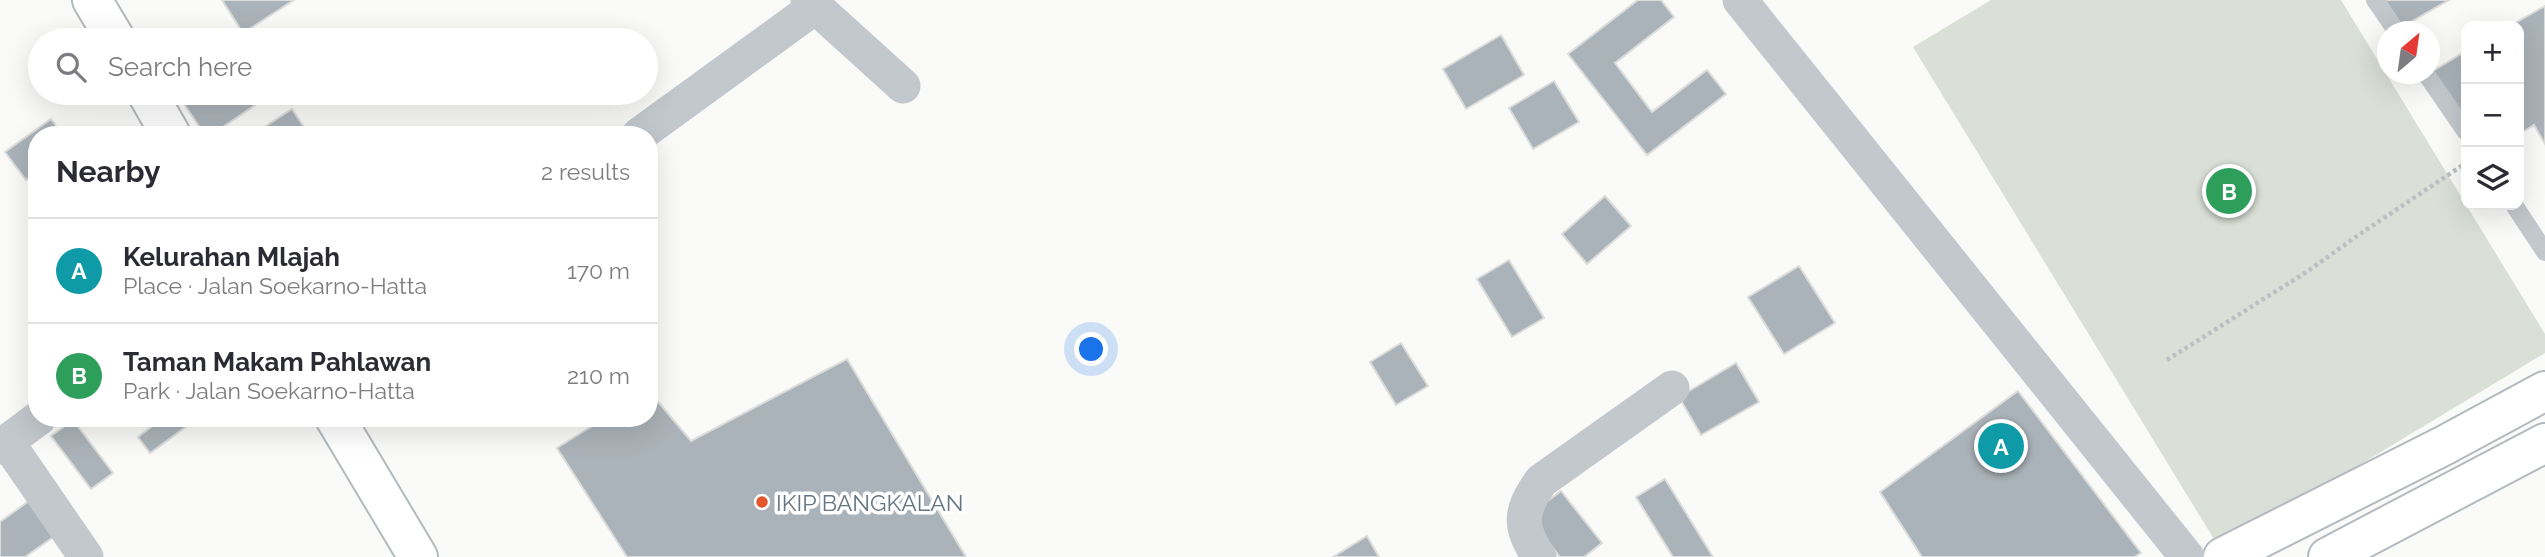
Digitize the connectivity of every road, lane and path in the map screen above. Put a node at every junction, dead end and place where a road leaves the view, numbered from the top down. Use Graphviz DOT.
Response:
graph roads {
  1 [pos="92,0"];
  2 [pos="1740,0"];
  3 [pos="2375,0"];
  4 [pos="812,4"];
  5 [pos="2389,21"];
  6 [pos="109,28"];
  7 [pos="2433,84"];
  8 [pos="903,86"];
  9 [pos="154,105"];
  10 [pos="2461,125"];
  11 [pos="166,126"];
  12 [pos="651,126"];
  13 [pos="2461,166"];
  14 [pos="2517,210"];
  15 [pos="2545,252"];
  16 [pos="2167,360"];
  17 [pos="1672,388"];
  18 [pos="2545,391"];
  19 [pos="28,426"];
  20 [pos="340,427"];
  21 [pos="2545,443"];
  22 [pos="3,444"];
  23 [pos="2445,445"];
  24 [pos="2464,485"];
  25 [pos="86,557"];
  26 [pos="418,557"];
  27 [pos="1539,557"];
  28 [pos="2187,557"];
  29 [pos="2223,557"];
  30 [pos="2328,557"];
  1 -- 6 [label="main road"];
  2 -- 28 [label="street"];
  3 -- 5 [label="lane"];
  4 -- 8 [label="street"];
  4 -- 12 [label="street"];
  7 -- 10 [label="lane"];
  9 -- 11 [label="main road"];
  13 -- 16 [label="path"];
  14 -- 15 [label="lane"];
  17 -- 27 [label="street"];
  18 -- 23 [label="main road"];
  19 -- 22 [label="street"];
  20 -- 26 [label="main road"];
  21 -- 24 [label="main road"];
  22 -- 25 [label="street"];
  23 -- 24 [label="main road"];
  23 -- 29 [label="main road"];
  24 -- 30 [label="main road"];
}
